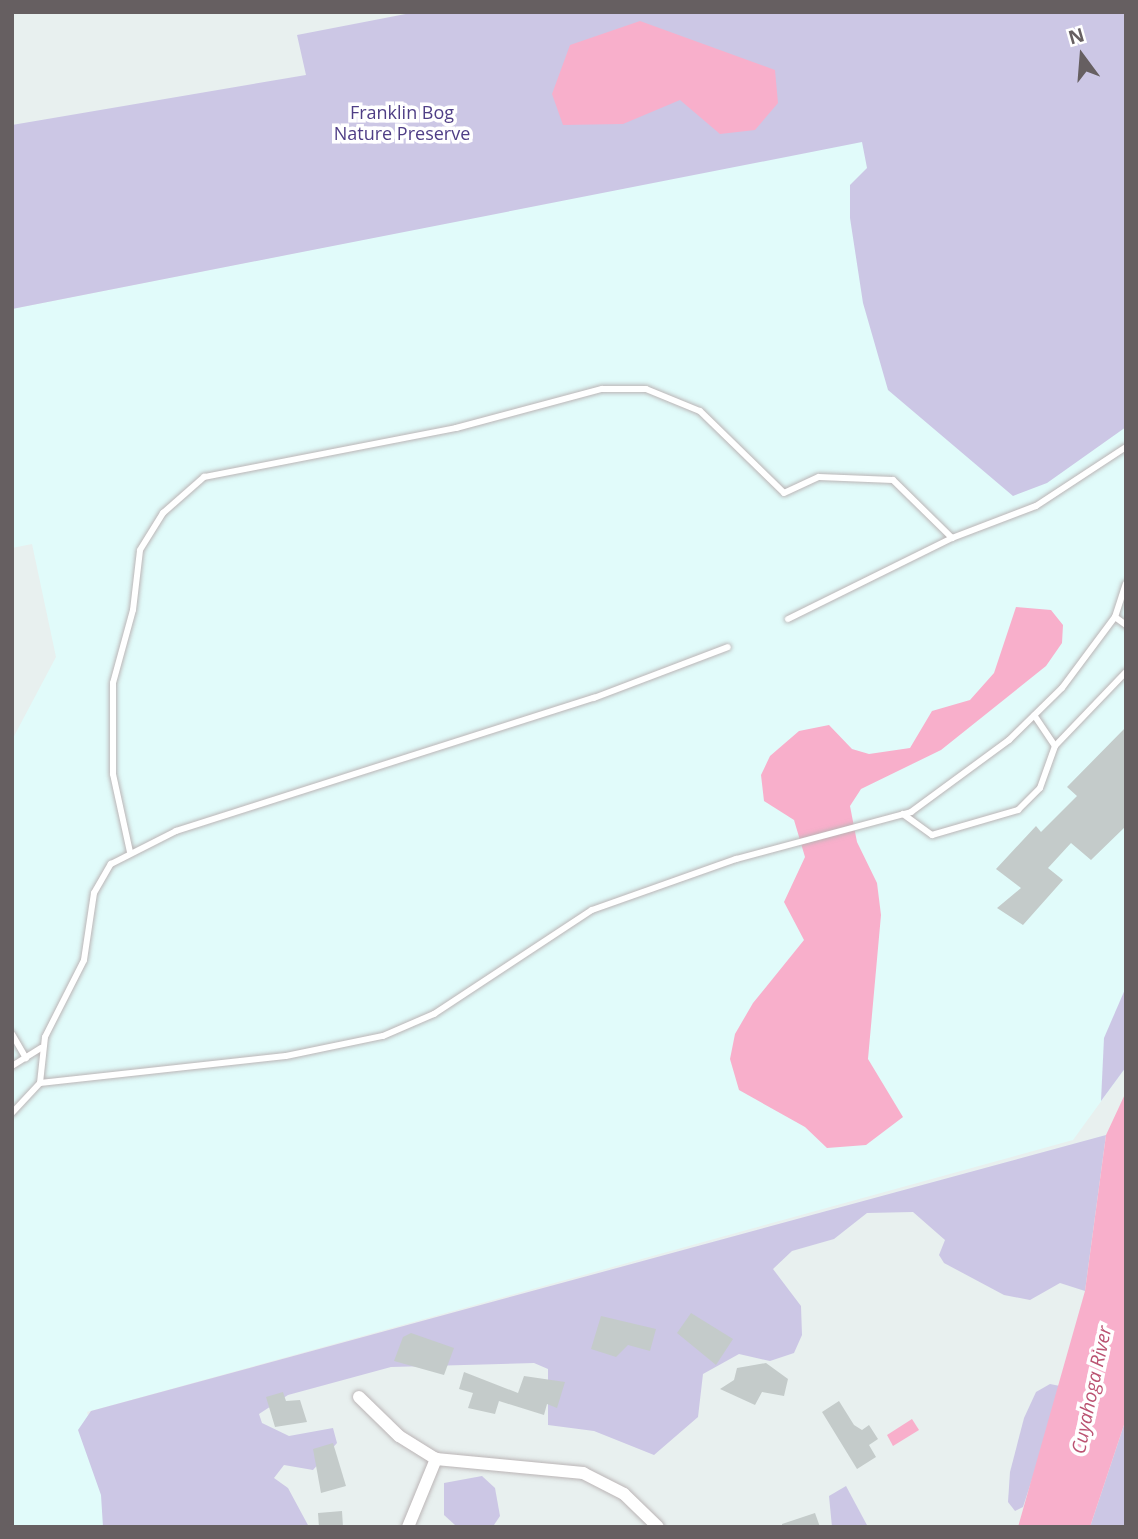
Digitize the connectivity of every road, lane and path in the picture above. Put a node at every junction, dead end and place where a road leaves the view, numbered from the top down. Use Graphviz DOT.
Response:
graph roads {
  1 [pos="1126,447"];
  2 [pos="952,538"];
  3 [pos="1126,584"];
  4 [pos="1115,617"];
  5 [pos="788,619"];
  6 [pos="1126,625"];
  7 [pos="728,647"];
  8 [pos="1126,671"];
  9 [pos="1034,715"];
  10 [pos="1055,746"];
  11 [pos="903,814"];
  12 [pos="130,852"];
  13 [pos="12,1034"];
  14 [pos="41,1048"];
  15 [pos="26,1058"];
  16 [pos="12,1066"];
  17 [pos="40,1083"];
  18 [pos="12,1113"];
  19 [pos="359,1397"];
  20 [pos="436,1460"];
  21 [pos="408,1527"];
  22 [pos="658,1527"];
  1 -- 2 [label="lane"];
  2 -- 5 [label="lane"];
  2 -- 12 [label="lane"];
  3 -- 4 [label="lane"];
  4 -- 6 [label="lane"];
  4 -- 9 [label="lane"];
  7 -- 12 [label="lane"];
  8 -- 10 [label="lane"];
  9 -- 10 [label="lane"];
  9 -- 11 [label="lane"];
  10 -- 11 [label="lane"];
  11 -- 17 [label="lane"];
  12 -- 14 [label="lane"];
  13 -- 15 [label="lane"];
  14 -- 15 [label="lane"];
  14 -- 17 [label="lane"];
  15 -- 16 [label="lane"];
  17 -- 18 [label="lane"];
  19 -- 20 [label="street"];
  20 -- 21 [label="street"];
  20 -- 22 [label="street"];
}
